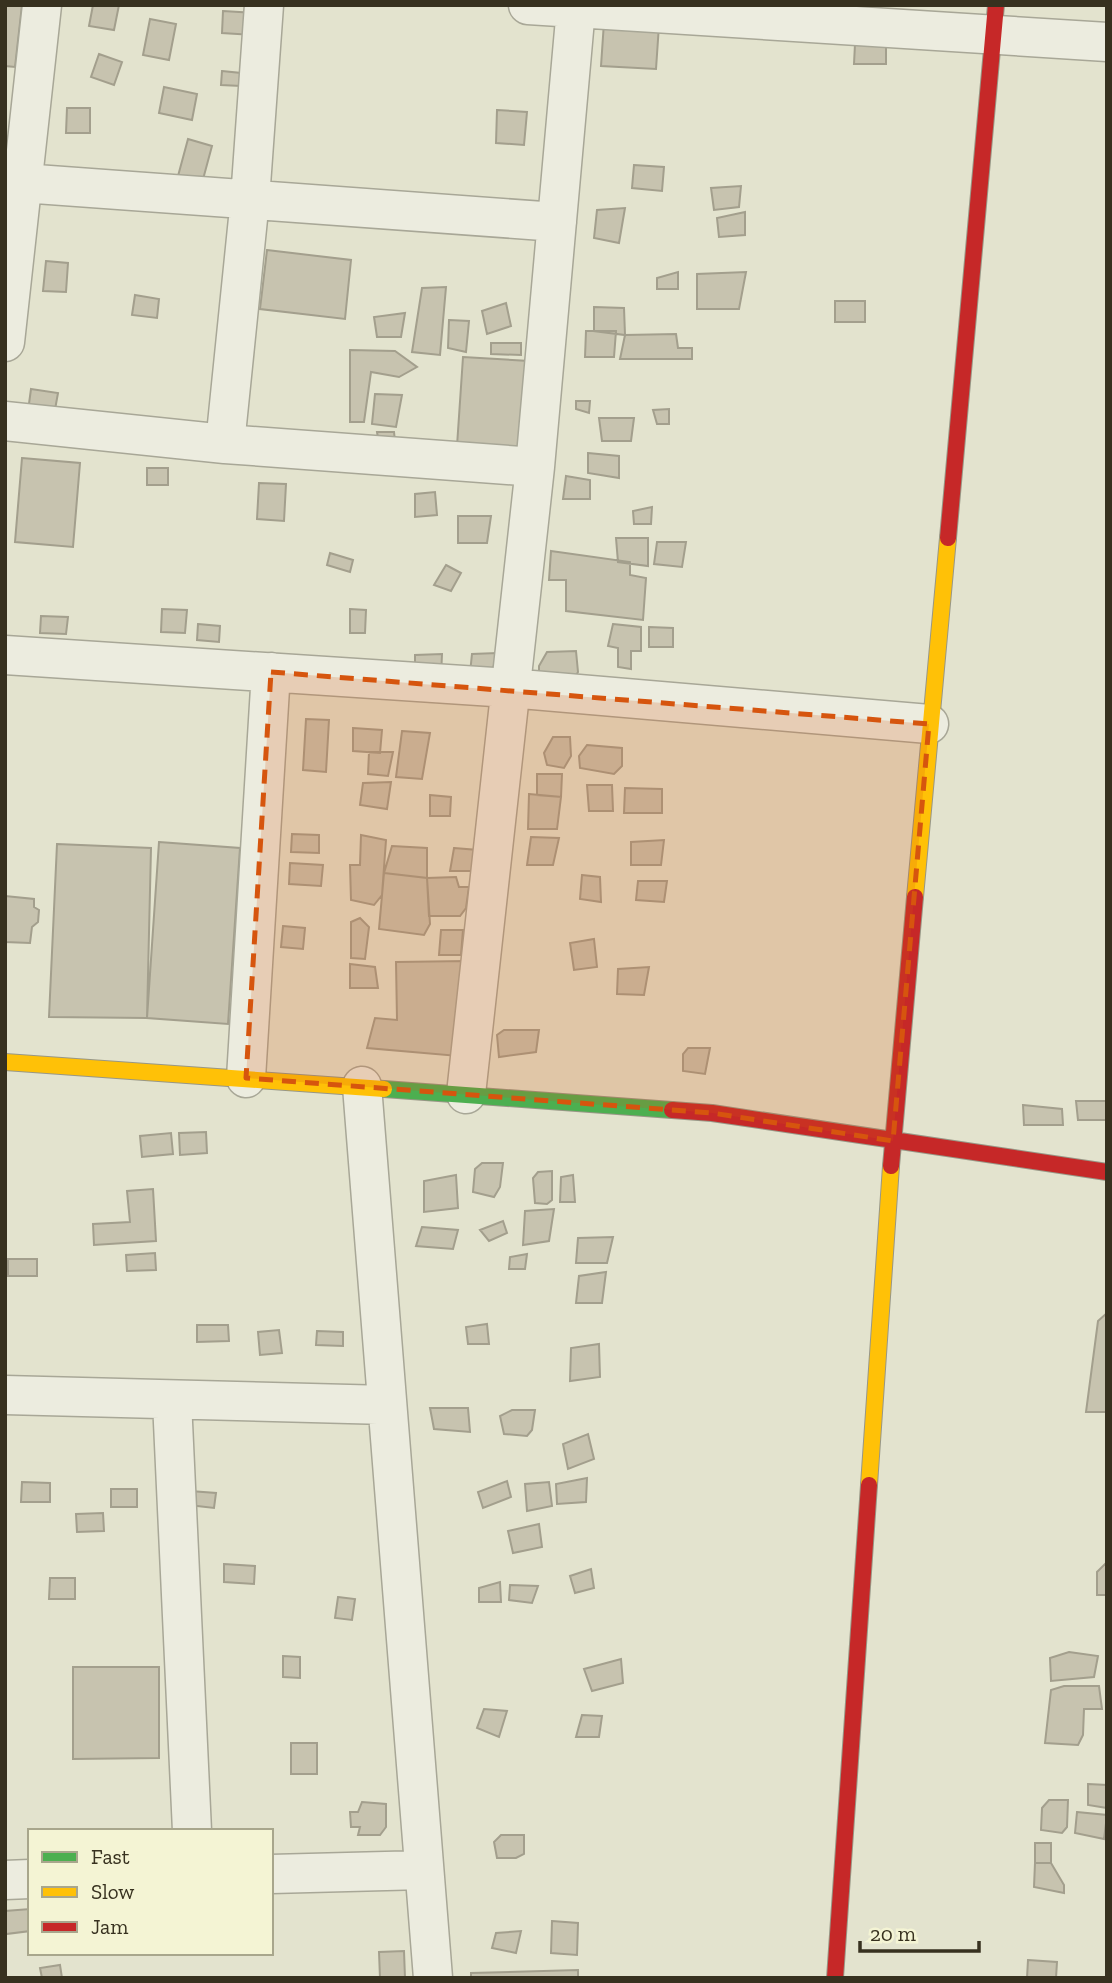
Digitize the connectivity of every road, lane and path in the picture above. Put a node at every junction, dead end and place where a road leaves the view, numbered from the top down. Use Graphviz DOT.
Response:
graph roads {
  1 [pos="42,5"];
  2 [pos="264,5"];
  3 [pos="528,5"];
  4 [pos="589,8"];
  5 [pos="995,20"];
  6 [pos="1107,42"];
  7 [pos="22,183"];
  8 [pos="250,199"];
  9 [pos="557,222"];
  10 [pos="5,342"];
  11 [pos="5,421"];
  12 [pos="225,444"];
  13 [pos="535,467"];
  14 [pos="5,655"];
  15 [pos="271,672"];
  16 [pos="509,688"];
  17 [pos="929,724"];
  18 [pos="5,1062"];
  19 [pos="246,1077"];
  20 [pos="362,1086"];
  21 [pos="466,1094"];
  22 [pos="893,1141"];
  23 [pos="1107,1172"];
  24 [pos="5,1395"];
  25 [pos="172,1401"];
  26 [pos="387,1405"];
  27 [pos="192,1829"];
  28 [pos="424,1870"];
  29 [pos="273,1874"];
  30 [pos="5,1880"];
  31 [pos="28,1880"];
  32 [pos="433,1978"];
  33 [pos="835,1978"];
  1 -- 7 [label="street"];
  2 -- 8 [label="street"];
  3 -- 4 [label="street"];
  4 -- 5 [label="street"];
  4 -- 9 [label="street"];
  5 -- 6 [label="street"];
  5 -- 17 [label="street"];
  7 -- 8 [label="street"];
  7 -- 10 [label="street"];
  8 -- 9 [label="street"];
  8 -- 12 [label="street"];
  9 -- 13 [label="street"];
  11 -- 12 [label="street"];
  12 -- 13 [label="street"];
  13 -- 16 [label="street"];
  14 -- 15 [label="street"];
  15 -- 16 [label="street"];
  15 -- 19 [label="street"];
  16 -- 17 [label="street"];
  16 -- 21 [label="street"];
  17 -- 22 [label="street"];
  18 -- 19 [label="street"];
  19 -- 20 [label="street"];
  20 -- 21 [label="street"];
  20 -- 26 [label="street"];
  21 -- 22 [label="street"];
  22 -- 23 [label="street"];
  22 -- 33 [label="street"];
  24 -- 25 [label="street"];
  25 -- 26 [label="street"];
  25 -- 27 [label="street"];
  26 -- 28 [label="street"];
  28 -- 29 [label="street"];
  28 -- 32 [label="street"];
  30 -- 31 [label="street"];
}
